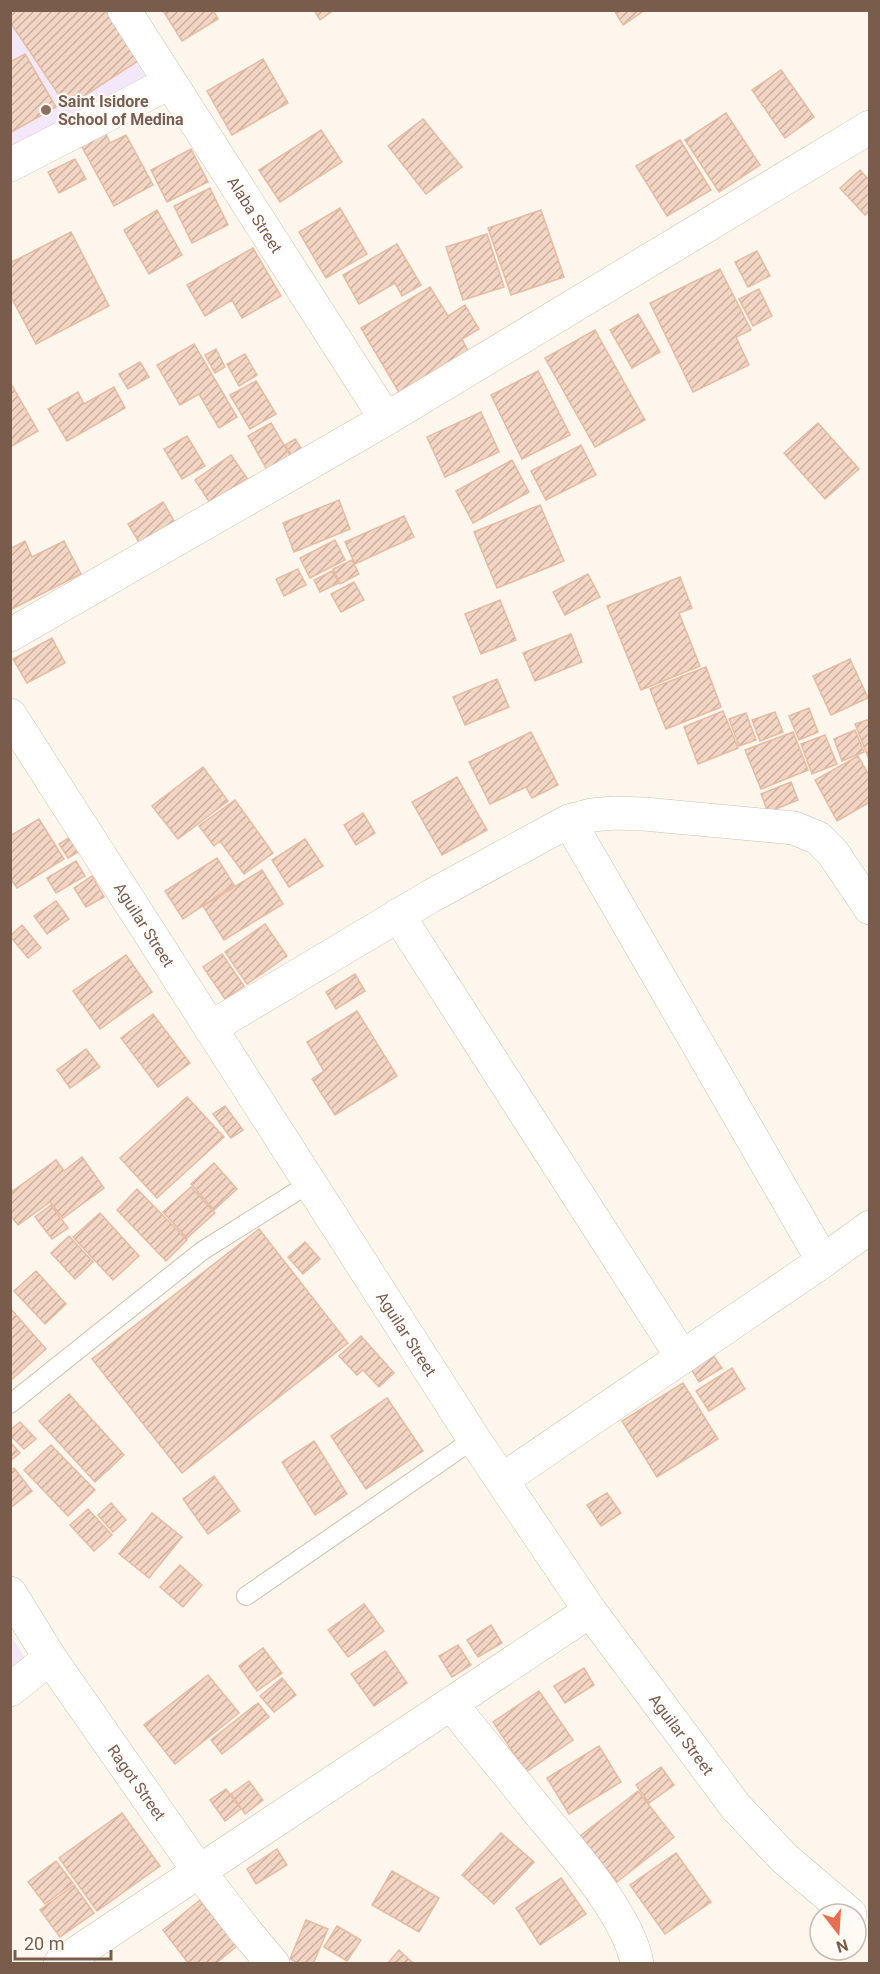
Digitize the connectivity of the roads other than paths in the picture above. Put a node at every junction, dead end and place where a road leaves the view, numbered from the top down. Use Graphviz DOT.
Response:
graph roads {
  1 [pos="124,10"];
  2 [pos="169,83"];
  3 [pos="870,128"];
  4 [pos="10,165"];
  5 [pos="386,419"];
  6 [pos="10,635"];
  7 [pos="10,715"];
  8 [pos="569,821"];
  9 [pos="870,908"];
  10 [pos="398,915"];
  11 [pos="210,1028"];
  12 [pos="310,1183"];
  13 [pos="870,1227"];
  14 [pos="823,1261"];
  15 [pos="682,1357"];
  16 [pos="10,1404"];
  17 [pos="474,1439"];
  18 [pos="501,1480"];
  19 [pos="10,1593"];
  20 [pos="246,1596"];
  21 [pos="590,1611"];
  22 [pos="50,1658"];
  23 [pos="10,1690"];
  24 [pos="451,1704"];
  25 [pos="198,1870"];
  26 [pos="836,1902"];
  27 [pos="60,1964"];
  28 [pos="273,1964"];
  29 [pos="637,1964"];
  1 -- 2 [label="street, Alaba Street"];
  2 -- 4 [label="street"];
  2 -- 5 [label="street, Alaba Street"];
  3 -- 5 [label="street"];
  5 -- 6 [label="street"];
  7 -- 11 [label="street, Aguilar Street"];
  8 -- 9 [label="street"];
  8 -- 10 [label="street"];
  8 -- 14 [label="street"];
  10 -- 11 [label="street"];
  10 -- 15 [label="street"];
  11 -- 12 [label="street, Aguilar Street"];
  12 -- 16 [label="lane"];
  12 -- 17 [label="street, Aguilar Street"];
  13 -- 14 [label="street"];
  14 -- 15 [label="street"];
  15 -- 18 [label="street"];
  17 -- 18 [label="street, Aguilar Street"];
  17 -- 20 [label="lane"];
  18 -- 21 [label="street, Aguilar Street"];
  19 -- 22 [label="street, Ragot Street"];
  21 -- 24 [label="street"];
  21 -- 26 [label="street, Aguilar Street"];
  22 -- 23 [label="street"];
  22 -- 25 [label="street, Ragot Street"];
  24 -- 25 [label="street"];
  24 -- 29 [label="street"];
  25 -- 27 [label="street"];
  25 -- 28 [label="street, Ragot Street"];
}
